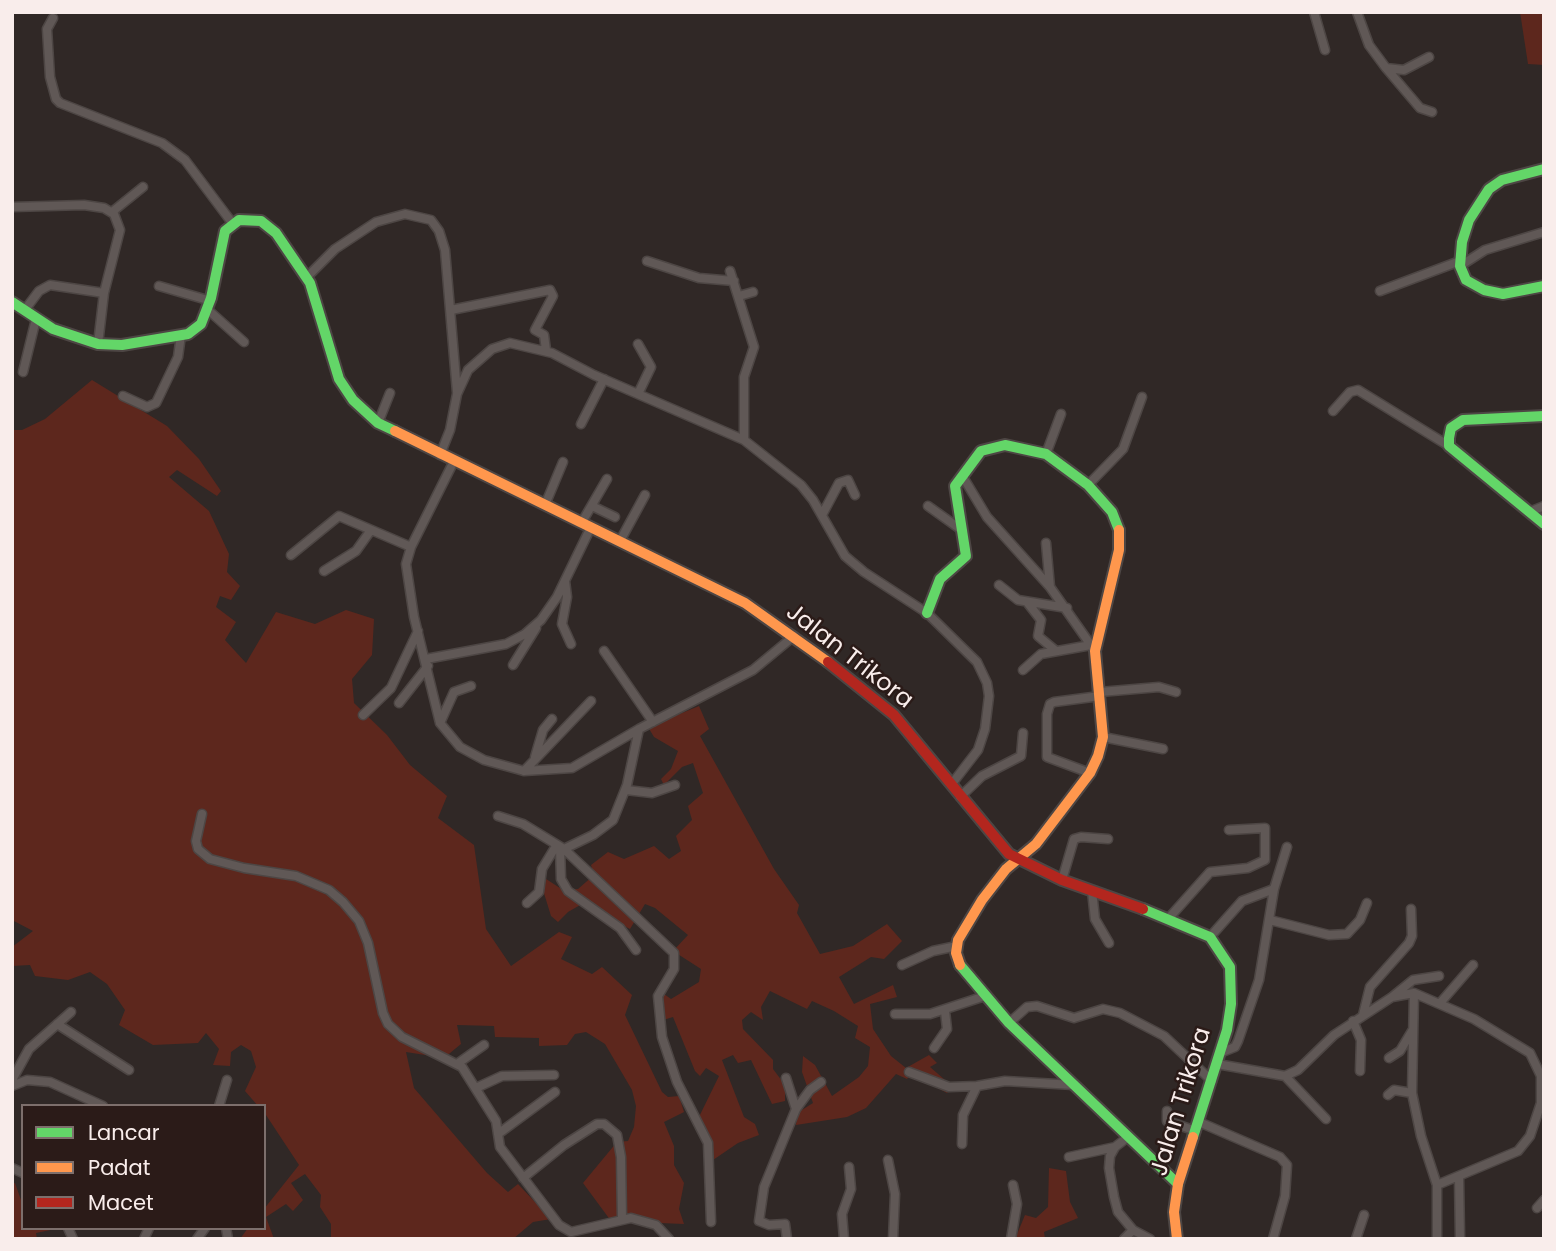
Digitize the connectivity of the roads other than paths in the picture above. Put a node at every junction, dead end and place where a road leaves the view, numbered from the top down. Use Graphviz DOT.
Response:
graph roads {
  1 [pos="1314,12"];
  2 [pos="1357,12"];
  3 [pos="53,18"];
  4 [pos="1325,50"];
  5 [pos="1429,57"];
  6 [pos="1386,68"];
  7 [pos="1432,112"];
  8 [pos="1544,169"];
  9 [pos="143,187"];
  10 [pos="12,207"];
  11 [pos="111,212"];
  12 [pos="236,222"];
  13 [pos="1544,232"];
  14 [pos="647,261"];
  15 [pos="1460,264"];
  16 [pos="730,271"];
  17 [pos="307,277"];
  18 [pos="734,281"];
  19 [pos="159,286"];
  20 [pos="1544,286"];
  21 [pos="1380,291"];
  22 [pos="753,292"];
  23 [pos="104,293"];
  24 [pos="739,296"];
  25 [pos="12,302"];
  26 [pos="209,305"];
  27 [pos="451,310"];
  28 [pos="24,311"];
  29 [pos="36,319"];
  30 [pos="181,335"];
  31 [pos="244,342"];
  32 [pos="97,344"];
  33 [pos="638,344"];
  34 [pos="546,350"];
  35 [pos="455,359"];
  36 [pos="472,365"];
  37 [pos="23,372"];
  38 [pos="604,379"];
  39 [pos="390,393"];
  40 [pos="457,394"];
  41 [pos="638,394"];
  42 [pos="123,396"];
  43 [pos="1142,397"];
  44 [pos="1333,411"];
  45 [pos="1061,414"];
  46 [pos="1544,416"];
  47 [pos="378,423"];
  48 [pos="581,424"];
  49 [pos="744,440"];
  50 [pos="1449,446"];
  51 [pos="1046,454"];
  52 [pos="440,455"];
  53 [pos="453,463"];
  54 [pos="563,463"];
  55 [pos="963,477"];
  56 [pos="607,479"];
  57 [pos="1088,485"];
  58 [pos="645,495"];
  59 [pos="855,495"];
  60 [pos="545,505"];
  61 [pos="592,506"];
  62 [pos="928,506"];
  63 [pos="1544,506"];
  64 [pos="1529,512"];
  65 [pos="821,515"];
  66 [pos="615,517"];
  67 [pos="1544,524"];
  68 [pos="587,525"];
  69 [pos="371,530"];
  70 [pos="963,531"];
  71 [pos="620,541"];
  72 [pos="1046,543"];
  73 [pos="411,547"];
  74 [pos="291,555"];
  75 [pos="324,571"];
  76 [pos="565,581"];
  77 [pos="999,585"];
  78 [pos="1050,587"];
  79 [pos="1026,601"];
  80 [pos="1067,608"];
  81 [pos="926,613"];
  82 [pos="541,620"];
  83 [pos="418,631"];
  84 [pos="794,636"];
  85 [pos="571,644"];
  86 [pos="1093,648"];
  87 [pos="604,650"];
  88 [pos="1056,650"];
  89 [pos="427,663"];
  90 [pos="513,665"];
  91 [pos="1023,670"];
  92 [pos="471,686"];
  93 [pos="1176,692"];
  94 [pos="1100,694"];
  95 [pos="591,701"];
  96 [pos="399,702"];
  97 [pos="363,715"];
  98 [pos="552,719"];
  99 [pos="653,722"];
  100 [pos="440,723"];
  101 [pos="639,729"];
  102 [pos="1023,733"];
  103 [pos="1103,737"];
  104 [pos="1163,749"];
  105 [pos="535,757"];
  106 [pos="524,771"];
  107 [pos="1090,773"];
  108 [pos="675,785"];
  109 [pos="951,785"];
  110 [pos="626,790"];
  111 [pos="960,797"];
  112 [pos="202,814"];
  113 [pos="498,816"];
  114 [pos="1228,830"];
  115 [pos="1108,839"];
  116 [pos="1287,847"];
  117 [pos="560,848"];
  118 [pos="1019,860"];
  119 [pos="1062,880"];
  120 [pos="1273,889"];
  121 [pos="1092,891"];
  122 [pos="527,903"];
  123 [pos="1367,903"];
  124 [pos="1411,909"];
  125 [pos="1168,919"];
  126 [pos="1270,920"];
  127 [pos="1210,937"];
  128 [pos="1109,943"];
  129 [pos="957,946"];
  130 [pos="636,950"];
  131 [pos="902,965"];
  132 [pos="1473,965"];
  133 [pos="1439,976"];
  134 [pos="1413,993"];
  135 [pos="985,996"];
  136 [pos="1392,997"];
  137 [pos="1441,1002"];
  138 [pos="945,1011"];
  139 [pos="71,1012"];
  140 [pos="895,1014"];
  141 [pos="1363,1015"];
  142 [pos="1353,1021"];
  143 [pos="1009,1023"];
  144 [pos="57,1024"];
  145 [pos="1414,1028"];
  146 [pos="484,1045"];
  147 [pos="934,1048"];
  148 [pos="1389,1058"];
  149 [pos="1219,1059"];
  150 [pos="457,1064"];
  151 [pos="129,1070"];
  152 [pos="1360,1071"];
  153 [pos="909,1072"];
  154 [pos="554,1075"];
  155 [pos="1285,1076"];
  156 [pos="786,1078"];
  157 [pos="12,1080"];
  158 [pos="227,1080"];
  159 [pos="1212,1081"];
  160 [pos="821,1082"];
  161 [pos="1074,1085"];
  162 [pos="12,1086"];
  163 [pos="977,1086"];
  164 [pos="476,1088"];
  165 [pos="555,1092"];
  166 [pos="1412,1093"];
  167 [pos="1388,1095"];
  168 [pos="1543,1103"];
  169 [pos="99,1104"];
  170 [pos="220,1104"];
  171 [pos="796,1109"];
  172 [pos="1167,1111"];
  173 [pos="1326,1119"];
  174 [pos="1198,1126"];
  175 [pos="498,1134"];
  176 [pos="1128,1137"];
  177 [pos="962,1144"];
  178 [pos="1115,1147"];
  179 [pos="1069,1157"];
  180 [pos="888,1160"];
  181 [pos="849,1167"];
  182 [pos="523,1178"];
  183 [pos="1460,1178"];
  184 [pos="1178,1184"];
  185 [pos="1013,1185"];
  186 [pos="1437,1185"];
  187 [pos="1544,1200"];
  188 [pos="1537,1208"];
  189 [pos="1364,1215"];
  190 [pos="622,1218"];
  191 [pos="710,1222"];
  192 [pos="1133,1230"];
  193 [pos="1460,1238"];
  194 [pos="669,1239"];
  195 [pos="787,1239"];
  196 [pos="844,1239"];
  197 [pos="893,1239"];
  198 [pos="1011,1239"];
  199 [pos="1124,1239"];
  200 [pos="1150,1239"];
  201 [pos="1177,1239"];
  202 [pos="1273,1239"];
  203 [pos="1356,1239"];
  204 [pos="1437,1239"];
  1 -- 4 [label="street"];
  2 -- 6 [label="street"];
  3 -- 12 [label="street"];
  5 -- 6 [label="street"];
  6 -- 7 [label="street"];
  8 -- 15 [label="street"];
  9 -- 11 [label="street"];
  10 -- 11 [label="street"];
  11 -- 23 [label="street"];
  12 -- 17 [label="street, Jalan Trikora"];
  12 -- 26 [label="street"];
  13 -- 15 [label="street"];
  14 -- 18 [label="street"];
  15 -- 20 [label="street"];
  15 -- 21 [label="street"];
  16 -- 18 [label="street"];
  17 -- 27 [label="street"];
  17 -- 47 [label="street, Jalan Trikora"];
  18 -- 24 [label="street"];
  19 -- 26 [label="street"];
  22 -- 24 [label="street"];
  23 -- 28 [label="street"];
  23 -- 32 [label="street"];
  24 -- 49 [label="street"];
  25 -- 28 [label="street"];
  26 -- 30 [label="street"];
  26 -- 31 [label="street"];
  27 -- 34 [label="street"];
  27 -- 35 [label="street"];
  28 -- 29 [label="street"];
  29 -- 32 [label="street"];
  29 -- 37 [label="street"];
  30 -- 32 [label="street"];
  30 -- 42 [label="street"];
  33 -- 41 [label="street"];
  34 -- 36 [label="street"];
  34 -- 38 [label="street"];
  35 -- 36 [label="street"];
  35 -- 40 [label="street"];
  36 -- 40 [label="street"];
  38 -- 41 [label="street"];
  38 -- 48 [label="street"];
  39 -- 47 [label="street"];
  40 -- 52 [label="street"];
  41 -- 49 [label="street"];
  43 -- 57 [label="street"];
  44 -- 50 [label="street"];
  45 -- 51 [label="street"];
  46 -- 50 [label="street"];
  47 -- 52 [label="street, Jalan Trikora"];
  49 -- 65 [label="street"];
  50 -- 64 [label="street"];
  51 -- 55 [label="street"];
  51 -- 57 [label="street"];
  52 -- 53 [label="street, Jalan Trikora"];
  53 -- 60 [label="street, Jalan Trikora"];
  53 -- 73 [label="street"];
  54 -- 60 [label="street"];
  55 -- 70 [label="street"];
  55 -- 78 [label="street"];
  56 -- 61 [label="street"];
  57 -- 86 [label="street"];
  58 -- 71 [label="street"];
  59 -- 65 [label="street"];
  60 -- 68 [label="street, Jalan Trikora"];
  61 -- 66 [label="street"];
  61 -- 68 [label="street"];
  62 -- 70 [label="street"];
  63 -- 64 [label="street"];
  64 -- 67 [label="street"];
  65 -- 81 [label="street"];
  68 -- 71 [label="street, Jalan Trikora"];
  68 -- 76 [label="street"];
  69 -- 73 [label="street"];
  69 -- 74 [label="street"];
  69 -- 75 [label="street"];
  70 -- 81 [label="street"];
  71 -- 84 [label="street, Jalan Trikora"];
  72 -- 78 [label="street"];
  73 -- 83 [label="street"];
  76 -- 82 [label="street"];
  76 -- 85 [label="street"];
  77 -- 79 [label="street"];
  78 -- 80 [label="street"];
  79 -- 80 [label="street"];
  79 -- 88 [label="street"];
  80 -- 86 [label="street"];
  81 -- 109 [label="street"];
  82 -- 89 [label="street"];
  82 -- 90 [label="street"];
  83 -- 89 [label="street"];
  83 -- 97 [label="street"];
  84 -- 99 [label="street"];
  84 -- 109 [label="street, Jalan Trikora"];
  86 -- 88 [label="street"];
  86 -- 94 [label="street"];
  87 -- 99 [label="street"];
  88 -- 91 [label="street"];
  89 -- 96 [label="street"];
  89 -- 100 [label="street"];
  92 -- 100 [label="street"];
  93 -- 94 [label="street"];
  94 -- 103 [label="street"];
  94 -- 107 [label="street"];
  95 -- 105 [label="street"];
  98 -- 105 [label="street"];
  99 -- 101 [label="street"];
  100 -- 106 [label="street"];
  101 -- 106 [label="street"];
  101 -- 110 [label="street"];
  102 -- 111 [label="street"];
  103 -- 104 [label="street"];
  103 -- 107 [label="street"];
  105 -- 106 [label="street"];
  107 -- 118 [label="street"];
  108 -- 110 [label="street"];
  109 -- 111 [label="street, Jalan Trikora"];
  110 -- 117 [label="street"];
  111 -- 118 [label="street, Jalan Trikora"];
  112 -- 150 [label="street"];
  113 -- 117 [label="street"];
  114 -- 125 [label="street"];
  115 -- 119 [label="street"];
  116 -- 120 [label="street"];
  117 -- 122 [label="street"];
  117 -- 130 [label="street"];
  117 -- 191 [label="street"];
  118 -- 119 [label="street, Jalan Trikora"];
  118 -- 129 [label="street"];
  119 -- 121 [label="street, Jalan Trikora"];
  120 -- 126 [label="street"];
  120 -- 127 [label="street"];
  121 -- 125 [label="street, Jalan Trikora"];
  121 -- 128 [label="street"];
  123 -- 126 [label="street"];
  124 -- 141 [label="street"];
  125 -- 127 [label="street, Jalan Trikora"];
  126 -- 149 [label="street"];
  127 -- 149 [label="street, Jalan Trikora"];
  129 -- 131 [label="street"];
  129 -- 135 [label="street"];
  132 -- 137 [label="street"];
  133 -- 136 [label="street"];
  134 -- 136 [label="street"];
  134 -- 137 [label="street"];
  134 -- 145 [label="street"];
  135 -- 138 [label="street"];
  135 -- 143 [label="street"];
  136 -- 141 [label="street"];
  137 -- 168 [label="street"];
  138 -- 140 [label="street"];
  138 -- 147 [label="street"];
  139 -- 144 [label="street"];
  141 -- 142 [label="street"];
  142 -- 152 [label="street"];
  142 -- 155 [label="street"];
  143 -- 159 [label="street"];
  143 -- 161 [label="street"];
  144 -- 151 [label="street"];
  144 -- 157 [label="street"];
  145 -- 148 [label="street"];
  145 -- 166 [label="street"];
  146 -- 150 [label="street"];
  149 -- 155 [label="street"];
  149 -- 159 [label="street, Jalan Trikora"];
  150 -- 164 [label="street"];
  153 -- 163 [label="street"];
  154 -- 164 [label="street"];
  155 -- 173 [label="street"];
  156 -- 171 [label="street"];
  158 -- 170 [label="street"];
  159 -- 174 [label="street, Jalan Trikora"];
  160 -- 171 [label="street"];
  161 -- 163 [label="street"];
  161 -- 176 [label="street"];
  162 -- 169 [label="street"];
  163 -- 177 [label="street"];
  164 -- 175 [label="street"];
  165 -- 175 [label="street"];
  166 -- 167 [label="street"];
  166 -- 186 [label="street"];
  168 -- 183 [label="street"];
  171 -- 195 [label="street"];
  172 -- 174 [label="street"];
  174 -- 184 [label="street, Jalan Trikora"];
  174 -- 202 [label="street"];
  175 -- 182 [label="street"];
  176 -- 178 [label="street"];
  176 -- 184 [label="street"];
  178 -- 179 [label="street"];
  178 -- 192 [label="street"];
  180 -- 197 [label="street"];
  181 -- 196 [label="street"];
  182 -- 190 [label="street"];
  182 -- 190 [label="street"];
  183 -- 186 [label="street"];
  183 -- 193 [label="street"];
  184 -- 201 [label="street, Jalan Trikora"];
  185 -- 198 [label="street"];
  186 -- 204 [label="street"];
  187 -- 188 [label="street"];
  189 -- 203 [label="street"];
  190 -- 194 [label="street"];
  192 -- 199 [label="street"];
  192 -- 200 [label="street"];
}
